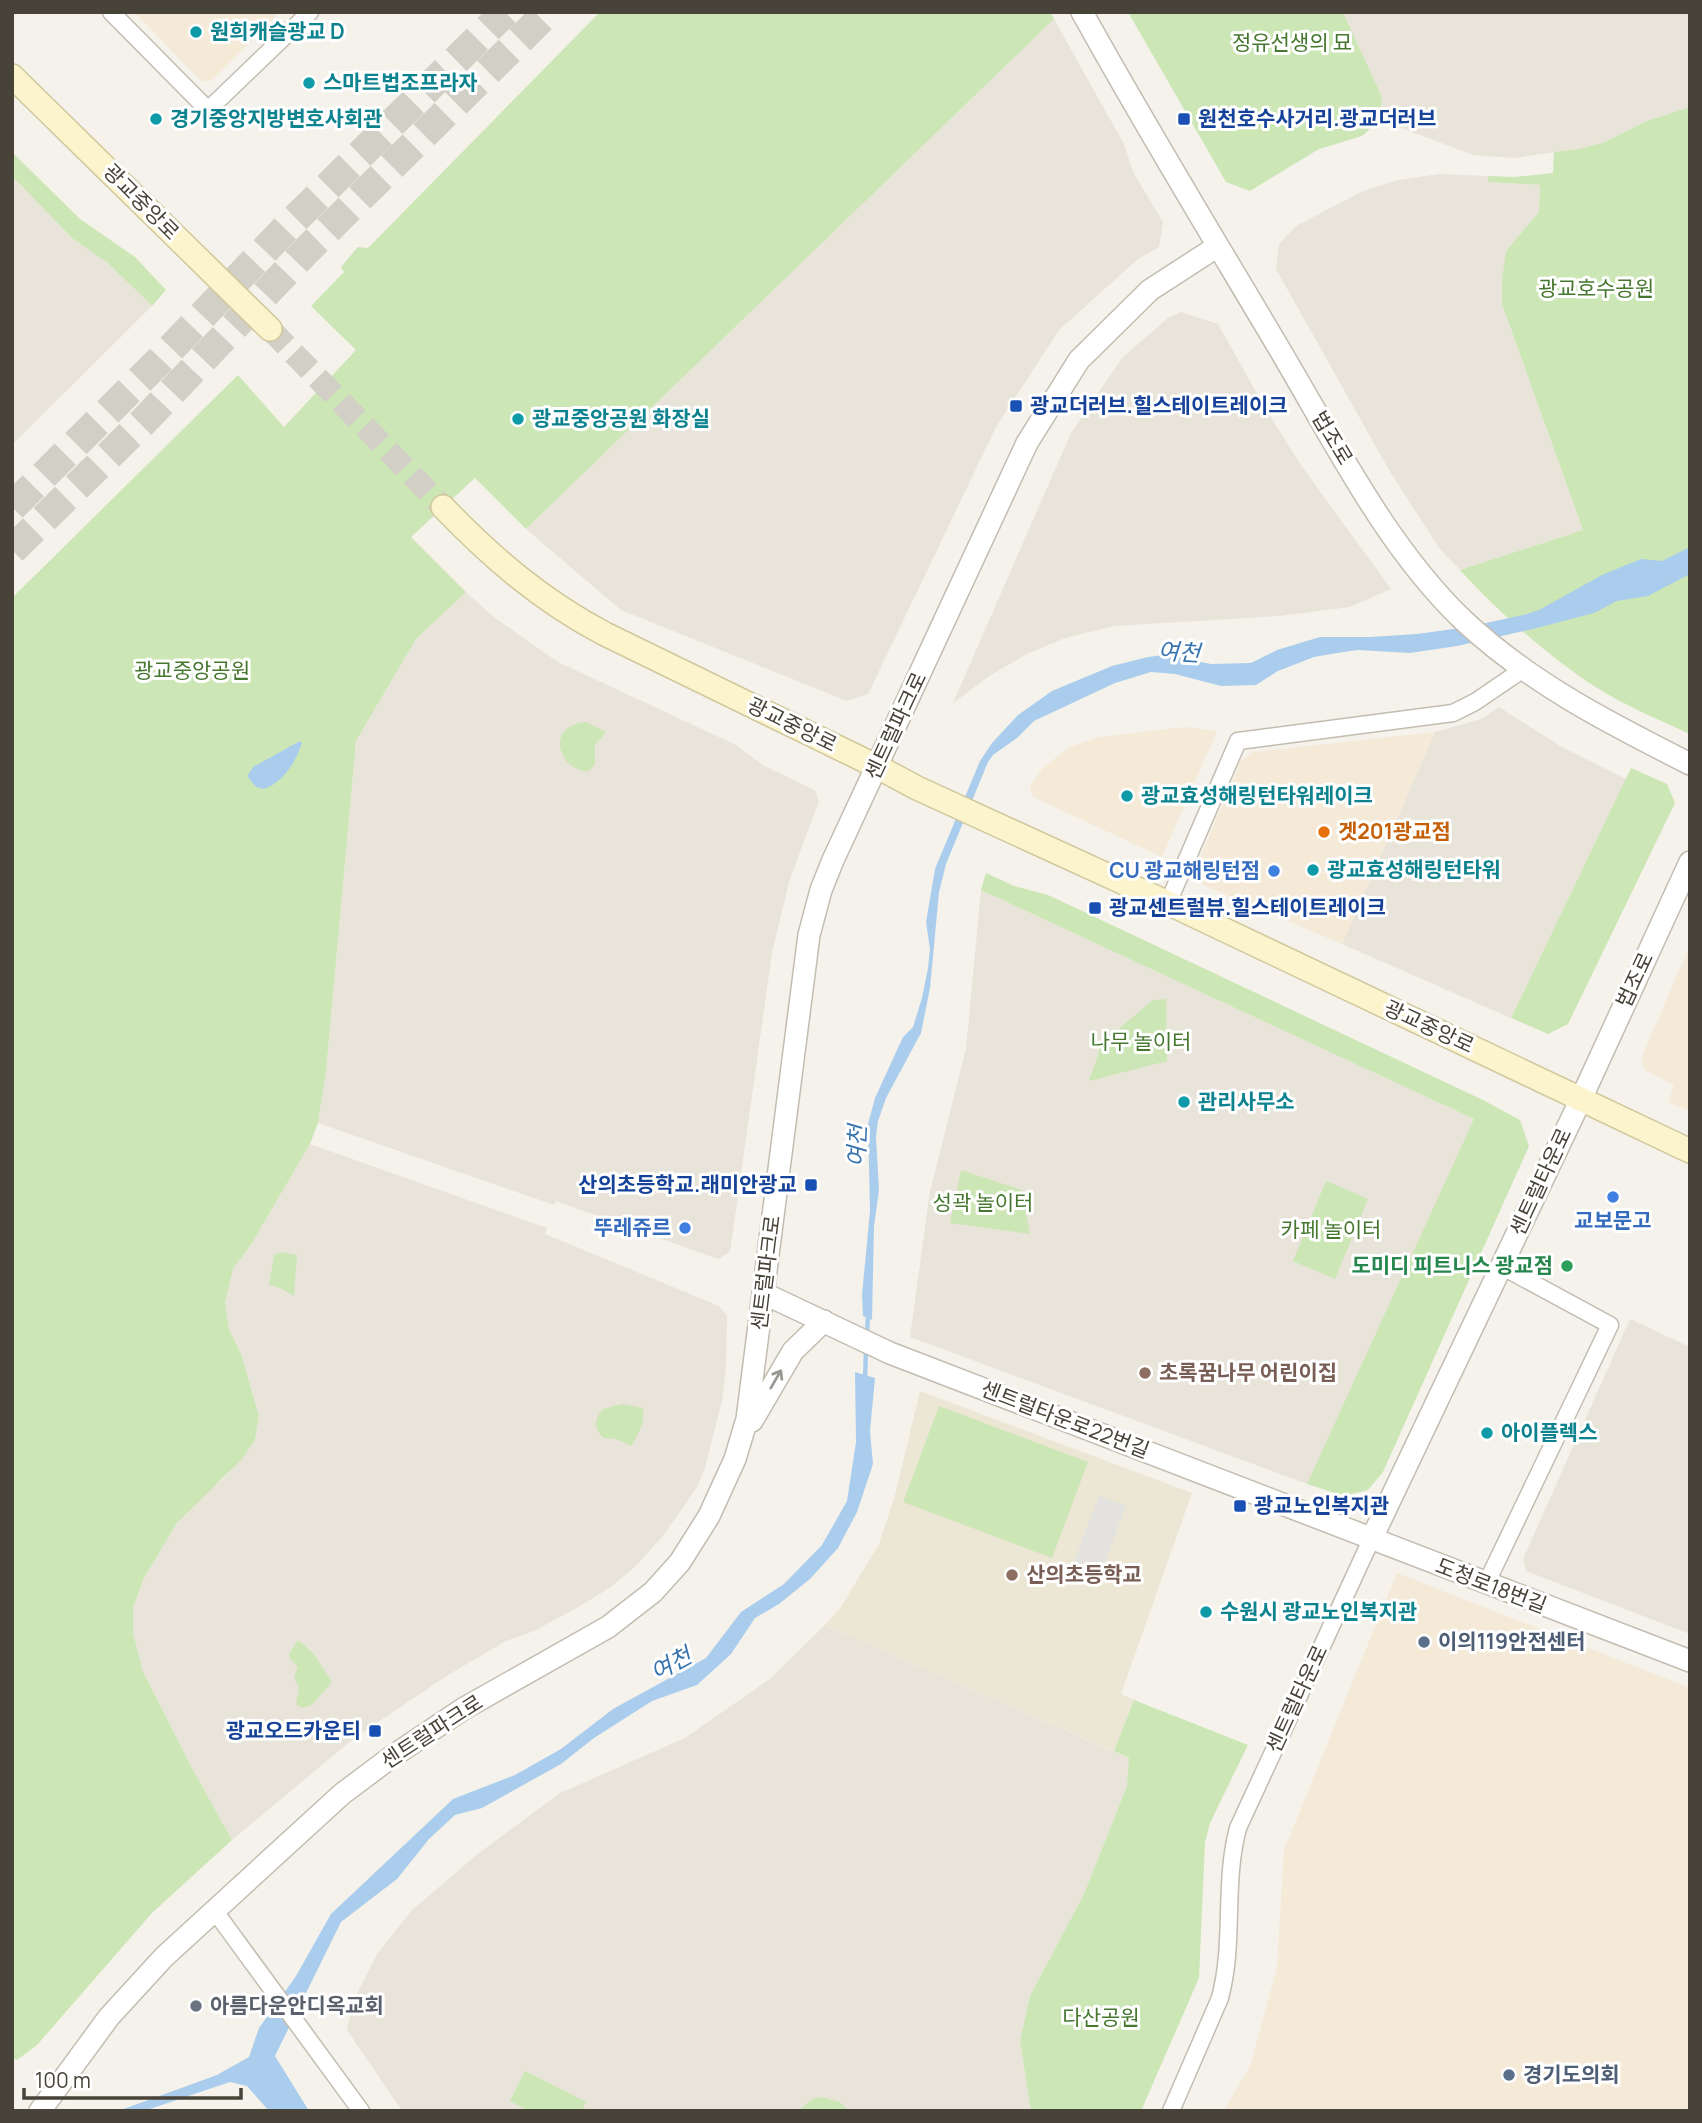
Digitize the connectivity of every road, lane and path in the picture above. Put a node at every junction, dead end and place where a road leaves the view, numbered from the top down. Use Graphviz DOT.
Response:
graph roads {
  1 [pos="111,12"];
  2 [pos="310,12"];
  3 [pos="1082,12"];
  4 [pos="12,76"];
  5 [pos="1218,246"];
  6 [pos="270,329"];
  7 [pos="443,507"];
  8 [pos="1517,666"];
  9 [pos="1690,764"];
  10 [pos="878,767"];
  11 [pos="1690,862"];
  12 [pos="1168,903"];
  13 [pos="1581,1099"];
  14 [pos="1690,1151"];
  15 [pos="1501,1266"];
  16 [pos="763,1293"];
  17 [pos="825,1322"];
  18 [pos="742,1438"];
  19 [pos="1371,1540"];
  20 [pos="1486,1584"];
  21 [pos="1690,1661"];
  22 [pos="214,1910"];
  23 [pos="40,2111"];
  24 [pos="360,2111"];
  25 [pos="1171,2111"];
  1 -- 2 [label="street"];
  3 -- 5 [label="street, 법조로"];
  4 -- 6 [label="main road, 광교중앙로"];
  5 -- 8 [label="street, 법조로"];
  5 -- 10 [label="street, 센트럴파크로"];
  7 -- 10 [label="main road, 광교중앙로"];
  8 -- 9 [label="street, 법조로"];
  8 -- 12 [label="street"];
  10 -- 12 [label="main road, 광교중앙로"];
  10 -- 16 [label="street, 센트럴파크로"];
  11 -- 13 [label="street, 법조로"];
  12 -- 13 [label="main road, 광교중앙로"];
  13 -- 14 [label="main road, 광교중앙로"];
  13 -- 15 [label="street, 센트럴타운로"];
  15 -- 19 [label="street, 센트럴타운로"];
  15 -- 20 [label="street"];
  16 -- 17 [label="street, 센트럴타운로22번길"];
  16 -- 18 [label="street, 센트럴파크로"];
  18 -- 17 [label="street, one-way"];
  17 -- 19 [label="street, 센트럴타운로22번길"];
  18 -- 22 [label="street, 센트럴파크로"];
  19 -- 20 [label="street, 도청로18번길"];
  19 -- 25 [label="street, 센트럴타운로"];
  20 -- 21 [label="street, 도청로18번길"];
  22 -- 23 [label="street, 센트럴파크로"];
  22 -- 24 [label="street"];
}
